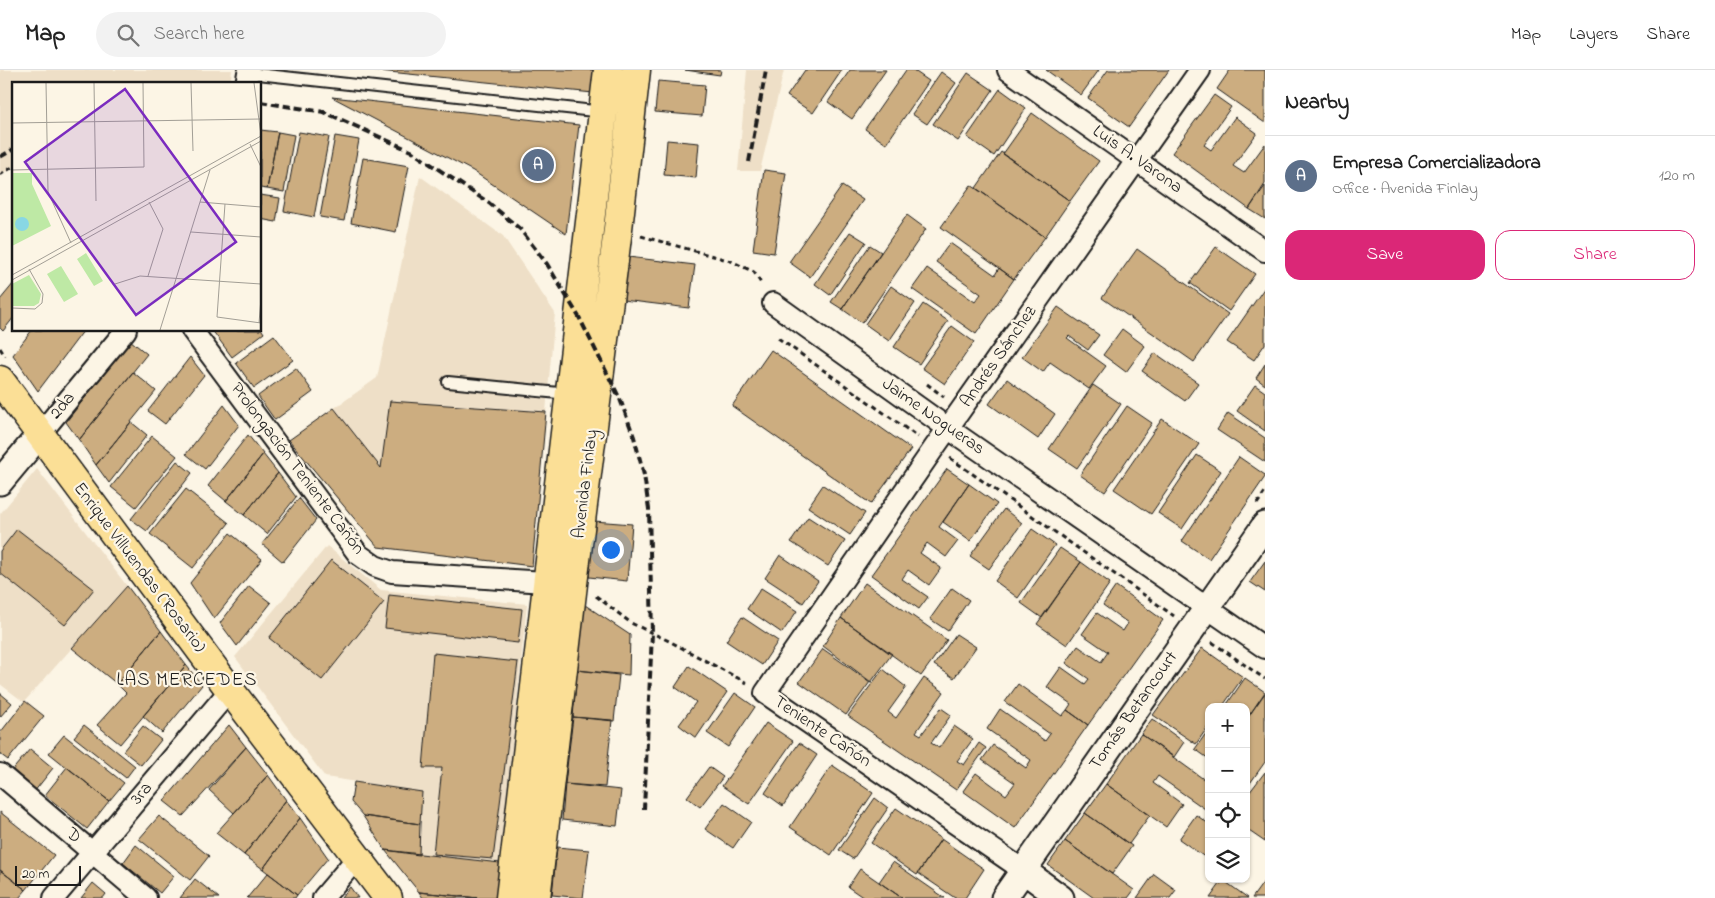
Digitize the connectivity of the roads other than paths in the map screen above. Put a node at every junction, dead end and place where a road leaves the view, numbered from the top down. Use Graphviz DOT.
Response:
graph roads {
  1 [pos="608,70"];
  2 [pos="636,70"];
  3 [pos="1008,70"];
  4 [pos="1200,70"];
  5 [pos="248,75"];
  6 [pos="618,112"];
  7 [pos="1137,160"];
  8 [pos="1265,251"];
  9 [pos="773,302"];
  10 [pos="125,331"];
  11 [pos="193,331"];
  12 [pos="0,380"];
  13 [pos="448,382"];
  14 [pos="584,395"];
  15 [pos="40,434"];
  16 [pos="955,434"];
  17 [pos="0,482"];
  18 [pos="1265,525"];
  19 [pos="560,583"];
  20 [pos="1207,608"];
  21 [pos="1265,648"];
  22 [pos="230,690"];
  23 [pos="765,693"];
  24 [pos="0,774"];
  25 [pos="92,853"];
  26 [pos="357,858"];
  27 [pos="1023,870"];
  28 [pos="54,898"];
  29 [pos="146,898"];
  30 [pos="323,898"];
  31 [pos="388,898"];
  32 [pos="510,898"];
  33 [pos="536,898"];
  34 [pos="1004,898"];
  35 [pos="1061,898"];
  1 -- 6 [label="main road, Avenida Finlay"];
  2 -- 6 [label="main road, Avenida Finlay"];
  3 -- 7 [label="street, Luis A. Varona"];
  4 -- 7 [label="street, Andrés Sánchez"];
  5 -- 6 [label="lane"];
  6 -- 14 [label="main road, Avenida Finlay"];
  6 -- 14 [label="main road, Avenida Finlay"];
  7 -- 8 [label="street, Luis A. Varona"];
  7 -- 16 [label="street, Andrés Sánchez"];
  9 -- 16 [label="street, Jaime Nogueras"];
  10 -- 15 [label="street, 2da"];
  11 -- 19 [label="street, Prolongación Teniente Cañón"];
  12 -- 15 [label="main road, Enrique Villuendas (Rosario)"];
  13 -- 14 [label="lane"];
  14 -- 19 [label="main road, Avenida Finlay"];
  15 -- 17 [label="street, 2da"];
  15 -- 22 [label="main road, Enrique Villuendas (Rosario)"];
  16 -- 20 [label="street, Jaime Nogueras"];
  16 -- 23 [label="street, Andrés Sánchez"];
  18 -- 20 [label="street, Tomás Betancourt"];
  19 -- 32 [label="main road, Avenida Finlay"];
  19 -- 33 [label="main road, Avenida Finlay"];
  20 -- 21 [label="street, Jaime Nogueras"];
  20 -- 27 [label="street, Tomás Betancourt"];
  22 -- 25 [label="street, 3ra"];
  22 -- 26 [label="main road, Enrique Villuendas (Rosario)"];
  23 -- 27 [label="street, Teniente Cañón"];
  24 -- 25 [label="street, D"];
  25 -- 28 [label="street, 3ra"];
  25 -- 29 [label="street, D"];
  26 -- 30 [label="street"];
  26 -- 31 [label="main road, Enrique Villuendas (Rosario)"];
  27 -- 34 [label="street, Tomás Betancourt"];
  27 -- 35 [label="street, Teniente Cañón"];
}
